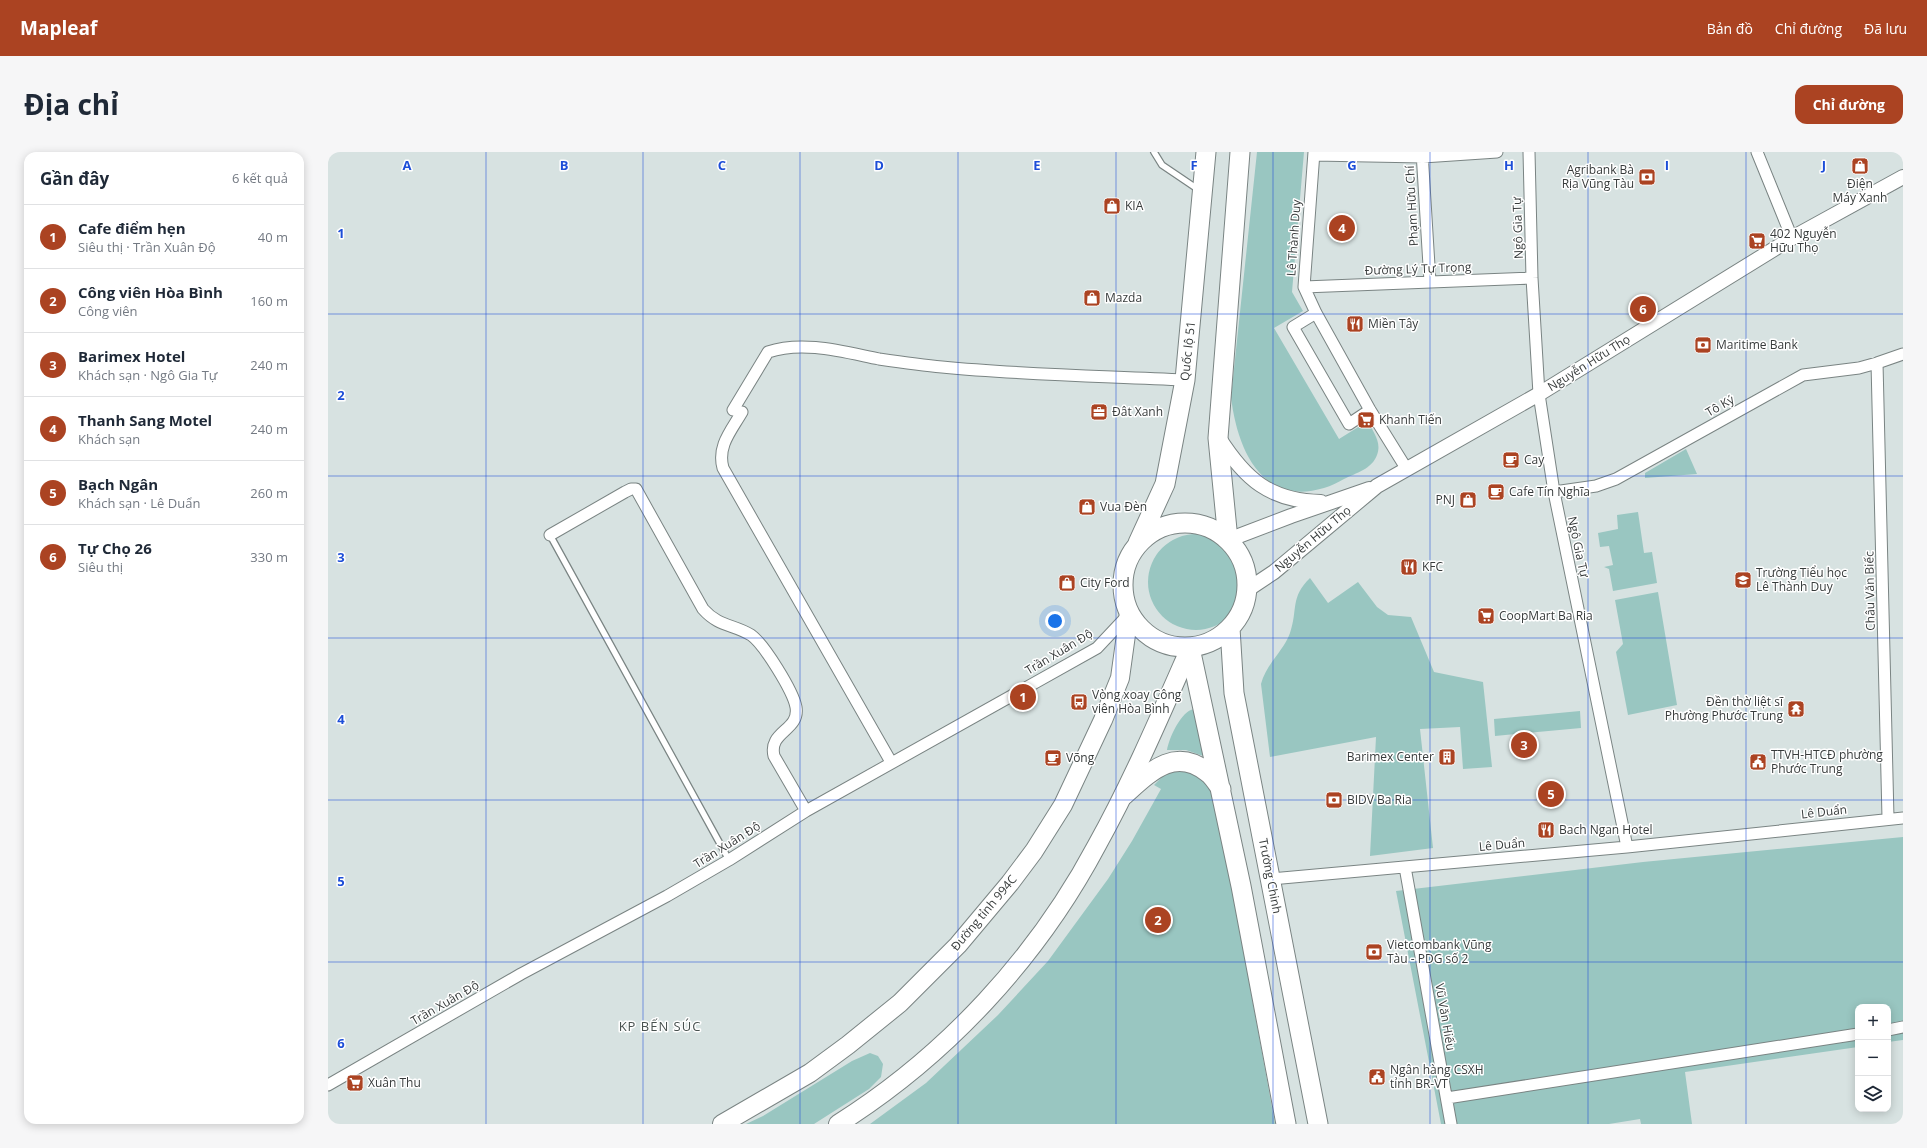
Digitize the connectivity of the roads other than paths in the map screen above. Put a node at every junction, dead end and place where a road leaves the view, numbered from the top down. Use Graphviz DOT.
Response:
graph roads {
  1 [pos="1154,152"];
  2 [pos="1206,152"];
  3 [pos="1240,152"];
  4 [pos="1497,152"];
  5 [pos="1529,152"];
  6 [pos="1757,152"];
  7 [pos="1314,154"];
  8 [pos="1423,154"];
  9 [pos="1903,177"];
  10 [pos="1202,192"];
  11 [pos="1792,238"];
  12 [pos="1532,278"];
  13 [pos="1430,282"];
  14 [pos="1304,287"];
  15 [pos="1316,313"];
  16 [pos="1903,354"];
  17 [pos="1877,363"];
  18 [pos="1185,380"];
  19 [pos="1539,394"];
  20 [pos="1370,410"];
  21 [pos="1218,438"];
  22 [pos="1406,468"];
  23 [pos="1377,486"];
  24 [pos="1554,492"];
  25 [pos="1329,502"];
  26 [pos="550,535"];
  27 [pos="1228,540"];
  28 [pos="1138,543"];
  29 [pos="1247,590"];
  30 [pos="1129,613"];
  31 [pos="1230,628"];
  32 [pos="1190,648"];
  33 [pos="891,762"];
  34 [pos="1221,789"];
  35 [pos="1124,795"];
  36 [pos="806,811"];
  37 [pos="1888,818"];
  38 [pos="1903,818"];
  39 [pos="1627,847"];
  40 [pos="729,860"];
  41 [pos="1405,867"];
  42 [pos="1271,879"];
  43 [pos="1903,1027"];
  44 [pos="1891,1029"];
  45 [pos="1855,1034"];
  46 [pos="328,1085"];
  47 [pos="1447,1098"];
  48 [pos="722,1124"];
  49 [pos="838,1124"];
  50 [pos="1286,1124"];
  51 [pos="1318,1124"];
  52 [pos="1452,1124"];
  1 -- 10 [label="lane"];
  2 -- 10 [label="highway, Quốc lộ 51"];
  3 -- 21 [label="highway"];
  4 -- 8 [label="street"];
  5 -- 12 [label="street, Ngô Gia Tự"];
  6 -- 11 [label="street"];
  7 -- 8 [label="street"];
  7 -- 14 [label="street, Lê Thành Duy"];
  8 -- 13 [label="street, Phạm Hữu Chí"];
  9 -- 11 [label="street, Nguyễn Hữu Thọ"];
  10 -- 18 [label="highway, Quốc lộ 51"];
  11 -- 19 [label="street, Nguyễn Hữu Thọ"];
  12 -- 13 [label="street, Đường Lý Tự Trọng"];
  12 -- 19 [label="street, Ngô Gia Tự"];
  13 -- 14 [label="street, Đường Lý Tự Trọng"];
  14 -- 15 [label="street, Lê Thành Duy"];
  15 -- 20 [label="street, Lê Thành Duy"];
  15 -- 20 [label="street"];
  16 -- 17 [label="street, Tô Ký"];
  17 -- 24 [label="street, Tô Ký"];
  17 -- 37 [label="street, Châu Văn Biếc"];
  18 -- 28 [label="highway, Quốc lộ 51"];
  18 -- 33 [label="street"];
  19 -- 22 [label="street, Nguyễn Hữu Thọ"];
  19 -- 24 [label="street, Ngô Gia Tự"];
  20 -- 22 [label="street, Lê Thành Duy"];
  21 -- 25 [label="street"];
  21 -- 27 [label="highway"];
  22 -- 23 [label="street, Nguyễn Hữu Thọ"];
  23 -- 25 [label="street, Nguyễn Hữu Thọ"];
  23 -- 29 [label="street, Nguyễn Hữu Thọ"];
  24 -- 39 [label="street, Ngô Gia Tự"];
  25 -- 27 [label="street, Nguyễn Hữu Thọ"];
  26 -- 36 [label="street"];
  26 -- 40 [label="lane"];
  27 -- 28 [label="highway"];
  27 -- 29 [label="highway"];
  28 -- 30 [label="highway"];
  29 -- 31 [label="highway"];
  30 -- 32 [label="highway"];
  30 -- 33 [label="street, Trần Xuân Độ"];
  30 -- 48 [label="main road, Đường tỉnh 994C"];
  31 -- 32 [label="highway"];
  31 -- 42 [label="highway, Trường Chinh"];
  32 -- 34 [label="highway"];
  32 -- 35 [label="main road"];
  33 -- 36 [label="street, Trần Xuân Độ"];
  34 -- 35 [label="highway"];
  34 -- 50 [label="highway"];
  35 -- 49 [label="main road"];
  36 -- 40 [label="street, Trần Xuân Độ"];
  37 -- 38 [label="street, Lê Duẩn"];
  37 -- 39 [label="street, Lê Duẩn"];
  39 -- 41 [label="street, Lê Duẩn"];
  40 -- 46 [label="street, Trần Xuân Độ"];
  41 -- 42 [label="street, Lê Duẩn"];
  41 -- 47 [label="street, Vũ Văn Hiếu"];
  42 -- 51 [label="highway, Trường Chinh"];
  43 -- 44 [label="street"];
  45 -- 47 [label="street"];
  47 -- 52 [label="street, Vũ Văn Hiếu"];
}
